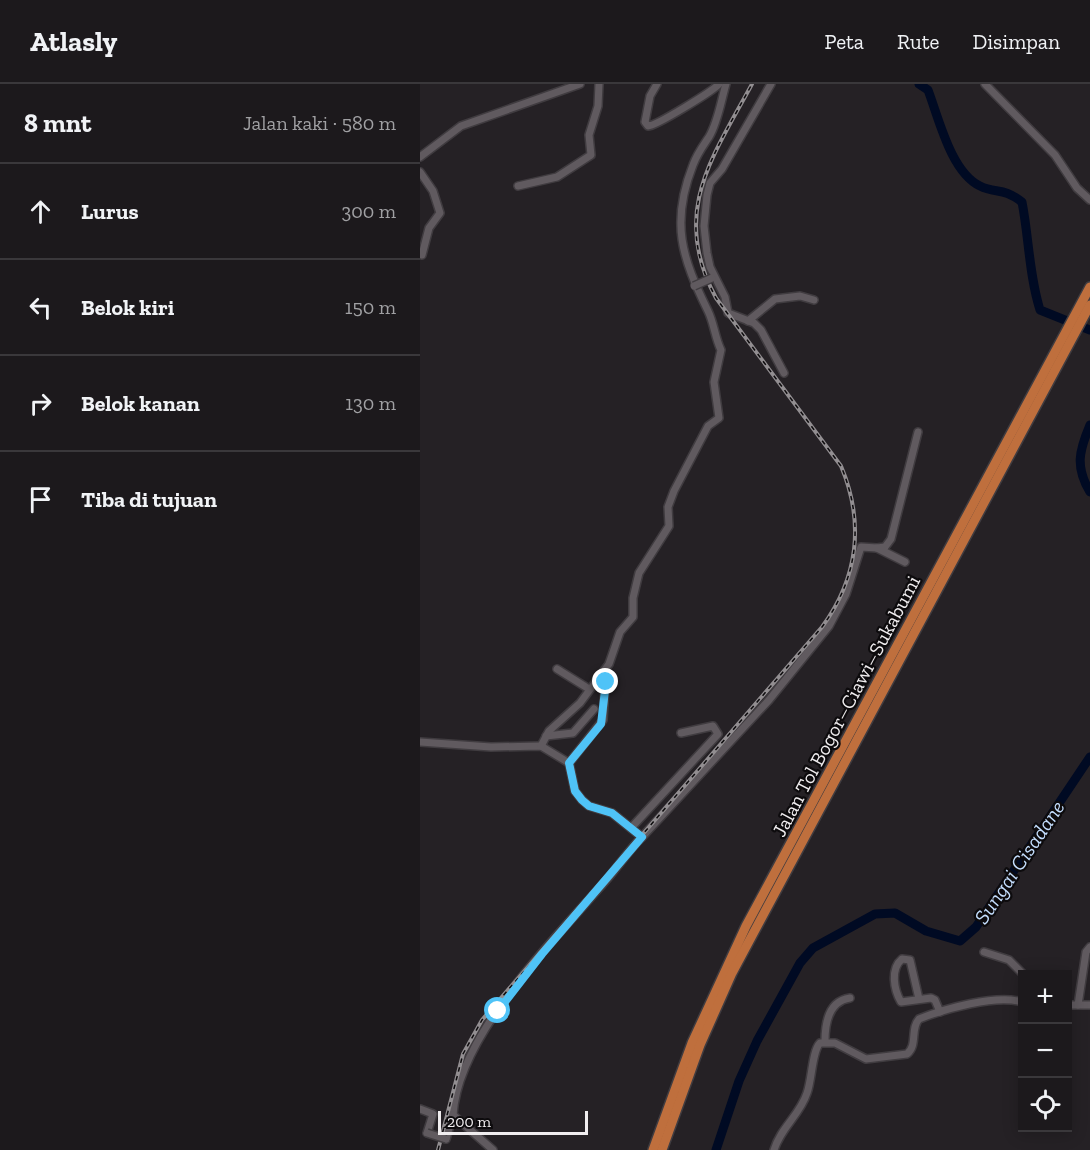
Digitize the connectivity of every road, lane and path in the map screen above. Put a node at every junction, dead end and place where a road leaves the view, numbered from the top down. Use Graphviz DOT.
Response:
graph roads {
  1 [pos="580,84"];
  2 [pos="599,84"];
  3 [pos="657,84"];
  4 [pos="719,84"];
  5 [pos="726,84"];
  6 [pos="771,84"];
  7 [pos="985,84"];
  8 [pos="420,157"];
  9 [pos="420,172"];
  10 [pos="518,186"];
  11 [pos="1090,200"];
  12 [pos="422,255"];
  13 [pos="694,286"];
  14 [pos="1090,287"];
  15 [pos="814,300"];
  16 [pos="726,305"];
  17 [pos="1090,305"];
  18 [pos="748,321"];
  19 [pos="784,373"];
  20 [pos="1040,388"];
  21 [pos="918,432"];
  22 [pos="877,548"];
  23 [pos="905,562"];
  24 [pos="557,669"];
  25 [pos="606,669"];
  26 [pos="589,689"];
  27 [pos="594,709"];
  28 [pos="681,733"];
  29 [pos="546,736"];
  30 [pos="420,742"];
  31 [pos="541,746"];
  32 [pos="569,763"];
  33 [pos="631,828"];
  34 [pos="642,837"];
  35 [pos="1090,947"];
  36 [pos="984,952"];
  37 [pos="1018,970"];
  38 [pos="850,998"];
  39 [pos="919,999"];
  40 [pos="1018,1002"];
  41 [pos="1072,1005"];
  42 [pos="1078,1005"];
  43 [pos="1090,1005"];
  44 [pos="940,1012"];
  45 [pos="825,1041"];
  46 [pos="420,1109"];
  47 [pos="453,1115"];
  48 [pos="493,1150"];
  49 [pos="653,1150"];
  50 [pos="662,1150"];
  51 [pos="774,1150"];
  1 -- 8 [label="street"];
  2 -- 10 [label="street"];
  3 -- 4 [label="street"];
  5 -- 13 [label="street"];
  6 -- 16 [label="street"];
  7 -- 11 [label="street"];
  9 -- 12 [label="street"];
  13 -- 16 [label="street, bridge"];
  13 -- 25 [label="street"];
  14 -- 20 [label="highway, Jalan Tol Bogor–Ciawi–Sukabumi"];
  15 -- 18 [label="street"];
  16 -- 18 [label="street"];
  17 -- 20 [label="highway, Jalan Tol Bogor–Ciawi–Sukabumi"];
  18 -- 19 [label="street"];
  20 -- 49 [label="highway, Jalan Tol Bogor–Ciawi–Sukabumi"];
  20 -- 50 [label="highway, Jalan Tol Bogor–Ciawi–Sukabumi"];
  21 -- 22 [label="street"];
  22 -- 23 [label="street"];
  22 -- 34 [label="street"];
  24 -- 26 [label="street"];
  25 -- 26 [label="street"];
  25 -- 32 [label="street"];
  26 -- 29 [label="street"];
  27 -- 29 [label="street"];
  28 -- 33 [label="street"];
  29 -- 31 [label="street"];
  30 -- 31 [label="street"];
  31 -- 32 [label="street"];
  32 -- 33 [label="street"];
  33 -- 34 [label="street"];
  34 -- 47 [label="street"];
  35 -- 42 [label="street"];
  36 -- 37 [label="street"];
  38 -- 45 [label="street"];
  39 -- 39 [label="street"];
  39 -- 44 [label="street"];
  40 -- 44 [label="street"];
  41 -- 42 [label="street"];
  42 -- 43 [label="street"];
  44 -- 45 [label="street"];
  45 -- 51 [label="street"];
  46 -- 47 [label="street, bridge"];
  47 -- 48 [label="street"];
}
